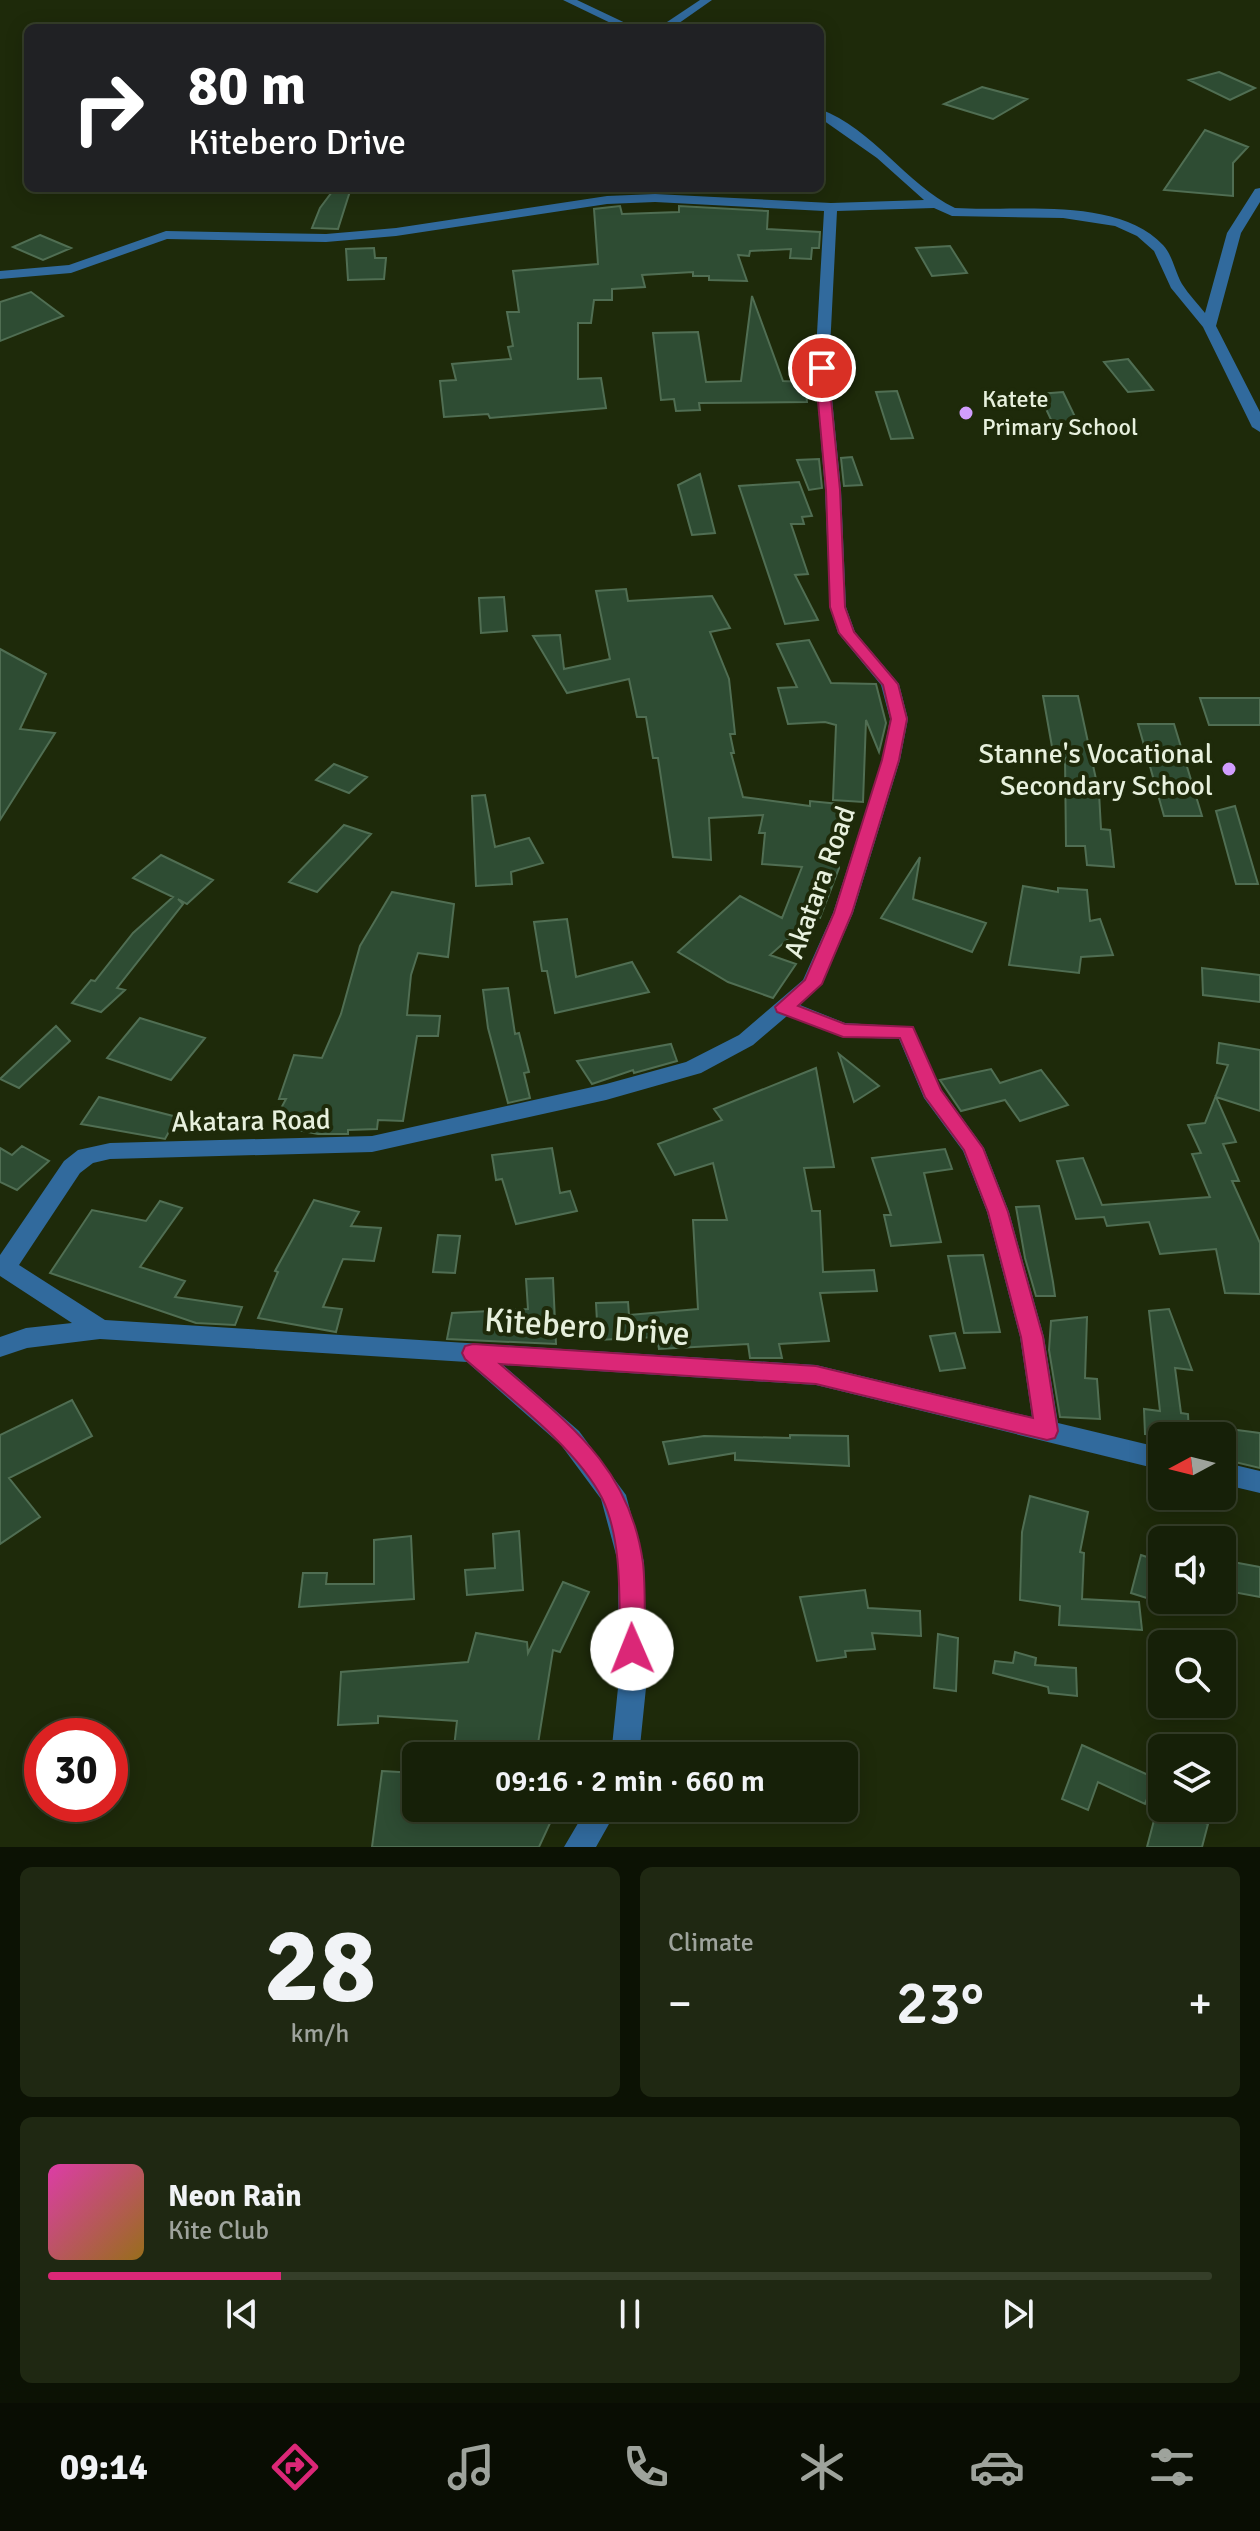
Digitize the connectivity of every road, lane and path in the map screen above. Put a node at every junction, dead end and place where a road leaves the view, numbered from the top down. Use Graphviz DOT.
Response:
graph roads {
  1 [pos="568,0"];
  2 [pos="707,0"];
  3 [pos="621,24"];
  4 [pos="670,24"];
  5 [pos="824,116"];
  6 [pos="1260,192"];
  7 [pos="936,204"];
  8 [pos="831,207"];
  9 [pos="3,272"];
  10 [pos="1209,326"];
  11 [pos="1260,427"];
  12 [pos="784,1007"];
  13 [pos="3,1266"];
  14 [pos="100,1329"];
  15 [pos="0,1347"];
  16 [pos="473,1353"];
  17 [pos="1047,1431"];
  18 [pos="1148,1456"];
  19 [pos="1236,1476"];
  20 [pos="1260,1482"];
  21 [pos="626,1742"];
  22 [pos="595,1822"];
  23 [pos="579,1847"];
  1 -- 3 [label="street"];
  2 -- 4 [label="street"];
  5 -- 7 [label="street"];
  6 -- 10 [label="street"];
  7 -- 8 [label="street"];
  7 -- 10 [label="street"];
  8 -- 9 [label="street"];
  8 -- 12 [label="street, Akatara Road"];
  10 -- 11 [label="street"];
  12 -- 13 [label="street, Akatara Road"];
  12 -- 17 [label="street"];
  13 -- 14 [label="street"];
  14 -- 15 [label="street, Kitebero Drive"];
  14 -- 16 [label="street, Kitebero Drive"];
  16 -- 17 [label="street, Kitebero Drive"];
  16 -- 21 [label="street"];
  17 -- 18 [label="street, Kitebero Drive"];
  19 -- 20 [label="street"];
  22 -- 23 [label="street"];
}
